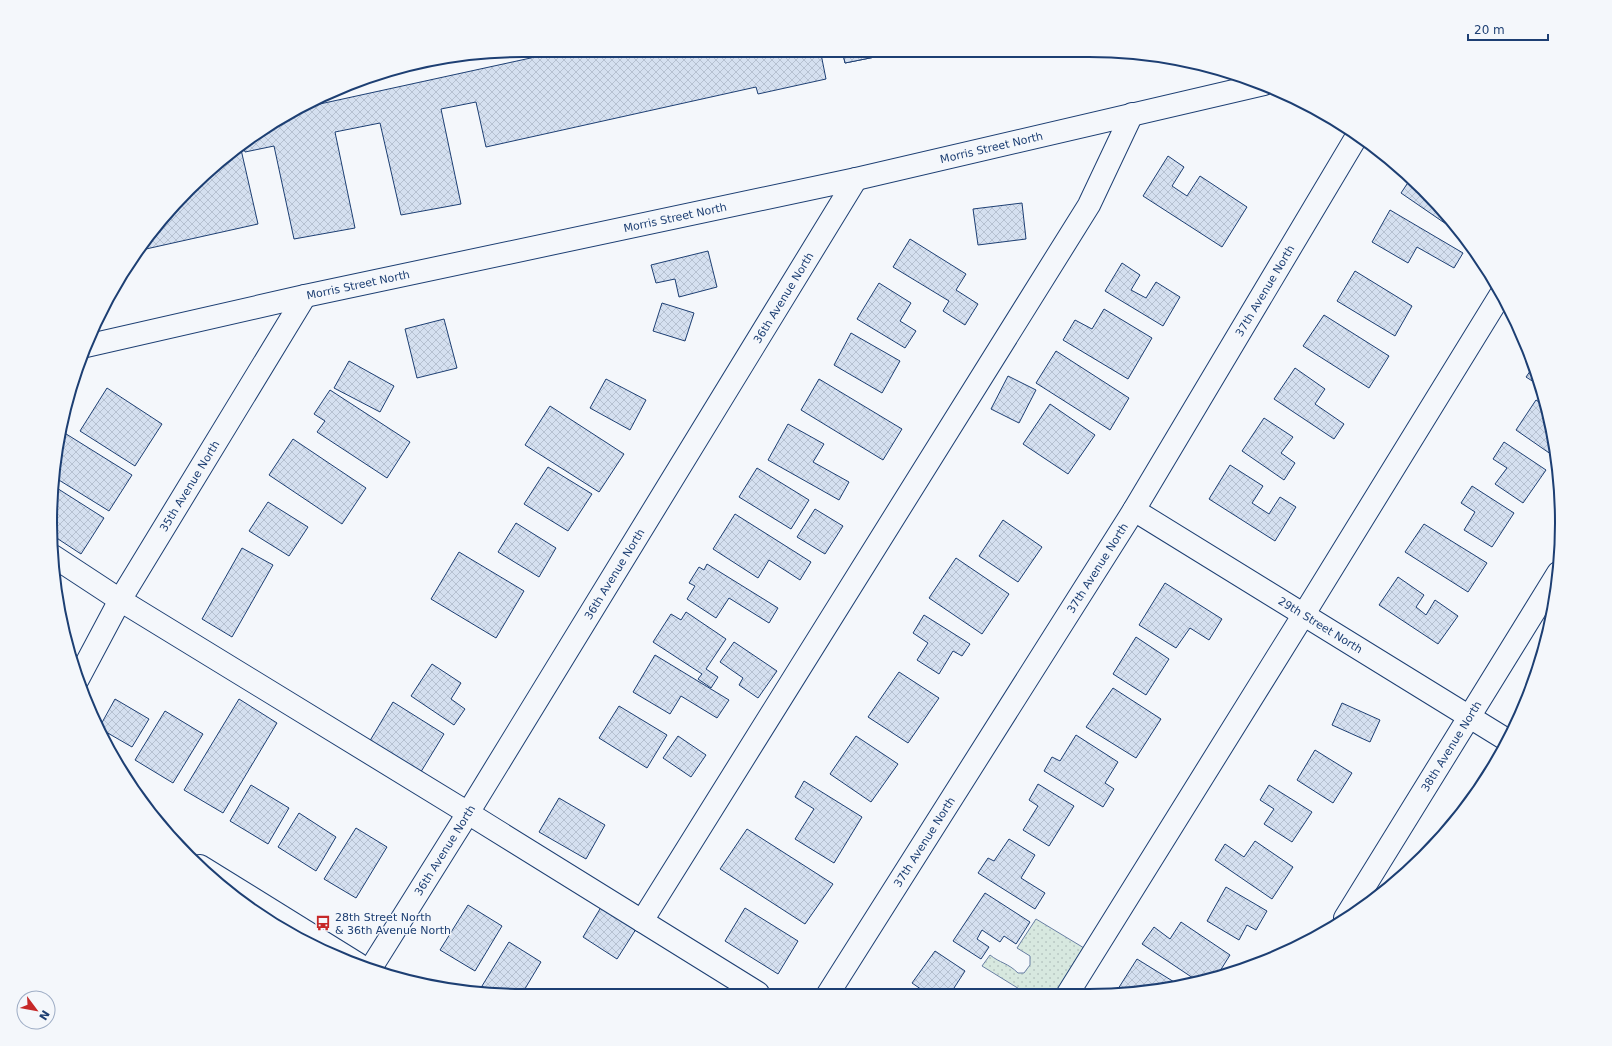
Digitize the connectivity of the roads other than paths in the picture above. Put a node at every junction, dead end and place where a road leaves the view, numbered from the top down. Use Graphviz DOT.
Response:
graph roads {
  1 [pos="1252,87"];
  2 [pos="1132,114"];
  3 [pos="1354,140"];
  4 [pos="856,179"];
  5 [pos="304,296"];
  6 [pos="1498,299"];
  7 [pos="92,345"];
  8 [pos="1134,510"];
  9 [pos="59,560"];
  10 [pos="1551,586"];
  11 [pos="120,600"];
  12 [pos="1304,614"];
  13 [pos="82,672"];
  14 [pos="1470,717"];
  15 [pos="1503,737"];
  16 [pos="468,813"];
  17 [pos="229,885"];
  18 [pos="1351,908"];
  19 [pos="642,921"];
  20 [pos="332,948"];
  21 [pos="373,964"];
  22 [pos="752,989"];
  23 [pos="831,989"];
  24 [pos="1071,989"];
  1 -- 2 [label="street, Morris Street North"];
  2 -- 4 [label="street, Morris Street North"];
  2 -- 19 [label="street"];
  3 -- 8 [label="street, 37th Avenue North"];
  4 -- 5 [label="street, Morris Street North"];
  4 -- 16 [label="street, 36th Avenue North"];
  5 -- 7 [label="street, Morris Street North"];
  5 -- 11 [label="street, 35th Avenue North"];
  6 -- 12 [label="street"];
  8 -- 12 [label="street, 29th Street North"];
  8 -- 23 [label="street, 37th Avenue North"];
  9 -- 11 [label="street"];
  10 -- 14 [label="street, 38th Avenue North"];
  11 -- 13 [label="street, 35th Avenue North"];
  11 -- 16 [label="street"];
  12 -- 14 [label="street, 29th Street North"];
  12 -- 24 [label="street"];
  14 -- 15 [label="street, 29th Street North"];
  14 -- 18 [label="street, 38th Avenue North"];
  16 -- 19 [label="street"];
  16 -- 21 [label="street, 36th Avenue North"];
  17 -- 20 [label="street"];
  19 -- 22 [label="street"];
}
